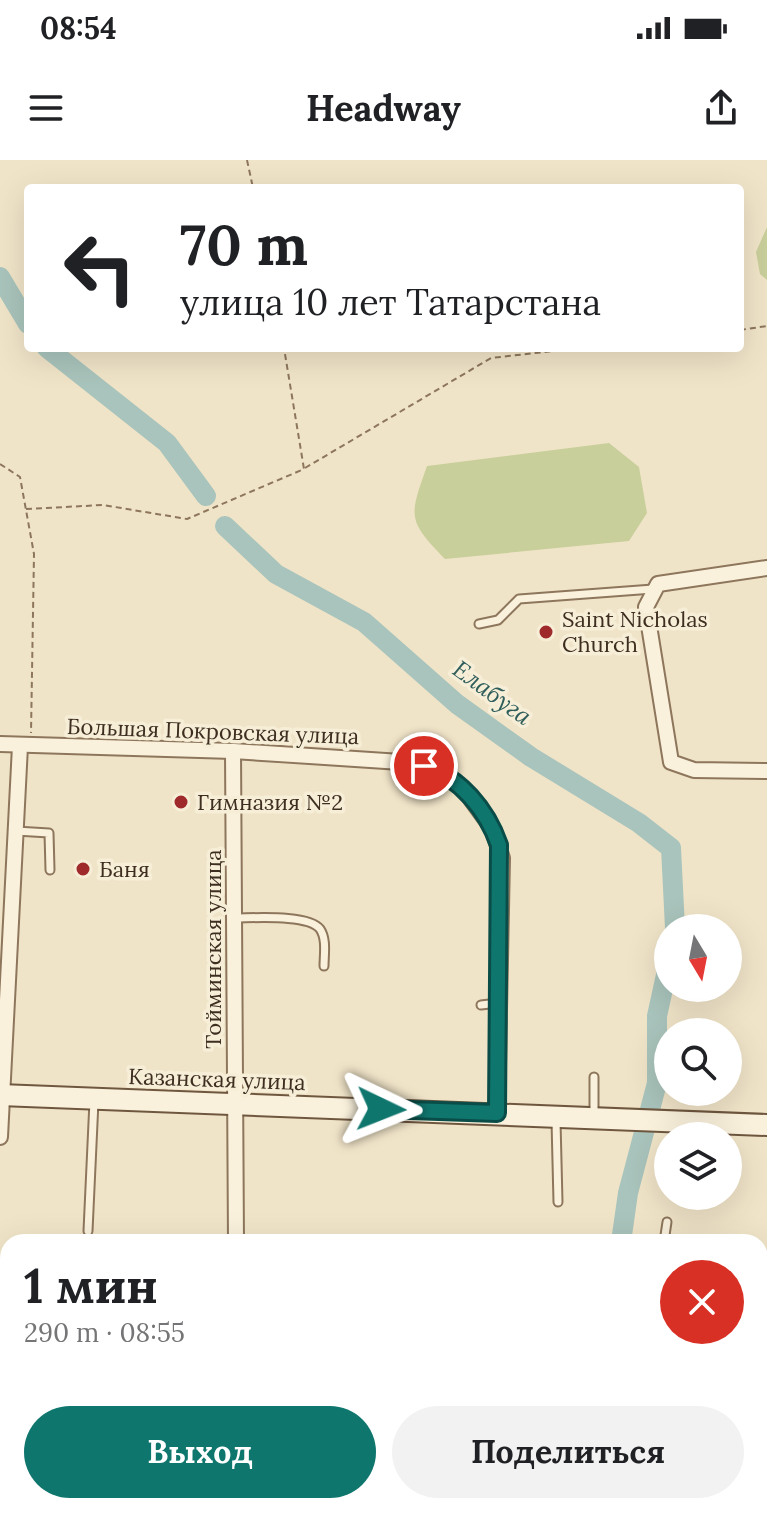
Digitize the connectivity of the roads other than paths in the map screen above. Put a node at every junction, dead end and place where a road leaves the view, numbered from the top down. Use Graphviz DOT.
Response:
graph roads {
  1 [pos="767,568"];
  2 [pos="653,589"];
  3 [pos="479,624"];
  4 [pos="0,744"];
  5 [pos="26,746"];
  6 [pos="233,751"];
  7 [pos="767,771"];
  8 [pos="16,831"];
  9 [pos="50,870"];
  10 [pos="235,918"];
  11 [pos="324,966"];
  12 [pos="499,1003"];
  13 [pos="481,1005"];
  14 [pos="594,1077"];
  15 [pos="1,1095"];
  16 [pos="94,1098"];
  17 [pos="236,1104"];
  18 [pos="497,1113"];
  19 [pos="556,1115"];
  20 [pos="594,1117"];
  21 [pos="767,1125"];
  22 [pos="0,1137"];
  23 [pos="558,1202"];
  24 [pos="667,1222"];
  25 [pos="88,1231"];
  26 [pos="236,1234"];
  27 [pos="665,1234"];
  1 -- 2 [label="street"];
  2 -- 3 [label="lane"];
  2 -- 7 [label="street"];
  4 -- 5 [label="street, Большая Покровская улица"];
  5 -- 6 [label="street, Большая Покровская улица"];
  5 -- 8 [label="street"];
  6 -- 10 [label="street, Тойминская улица"];
  6 -- 12 [label="street, Большая Покровская улица"];
  8 -- 9 [label="lane"];
  8 -- 15 [label="street"];
  10 -- 11 [label="lane"];
  10 -- 17 [label="street, Тойминская улица"];
  12 -- 13 [label="lane"];
  12 -- 18 [label="street"];
  14 -- 20 [label="lane"];
  15 -- 16 [label="street, Казанская улица"];
  15 -- 22 [label="street"];
  16 -- 17 [label="street, Казанская улица"];
  16 -- 25 [label="lane"];
  17 -- 18 [label="street, Казанская улица"];
  17 -- 26 [label="street, Тойминская улица"];
  18 -- 19 [label="street, Казанская улица"];
  19 -- 20 [label="street, Казанская улица"];
  19 -- 23 [label="lane"];
  20 -- 21 [label="street, Казанская улица"];
  24 -- 27 [label="lane"];
}
